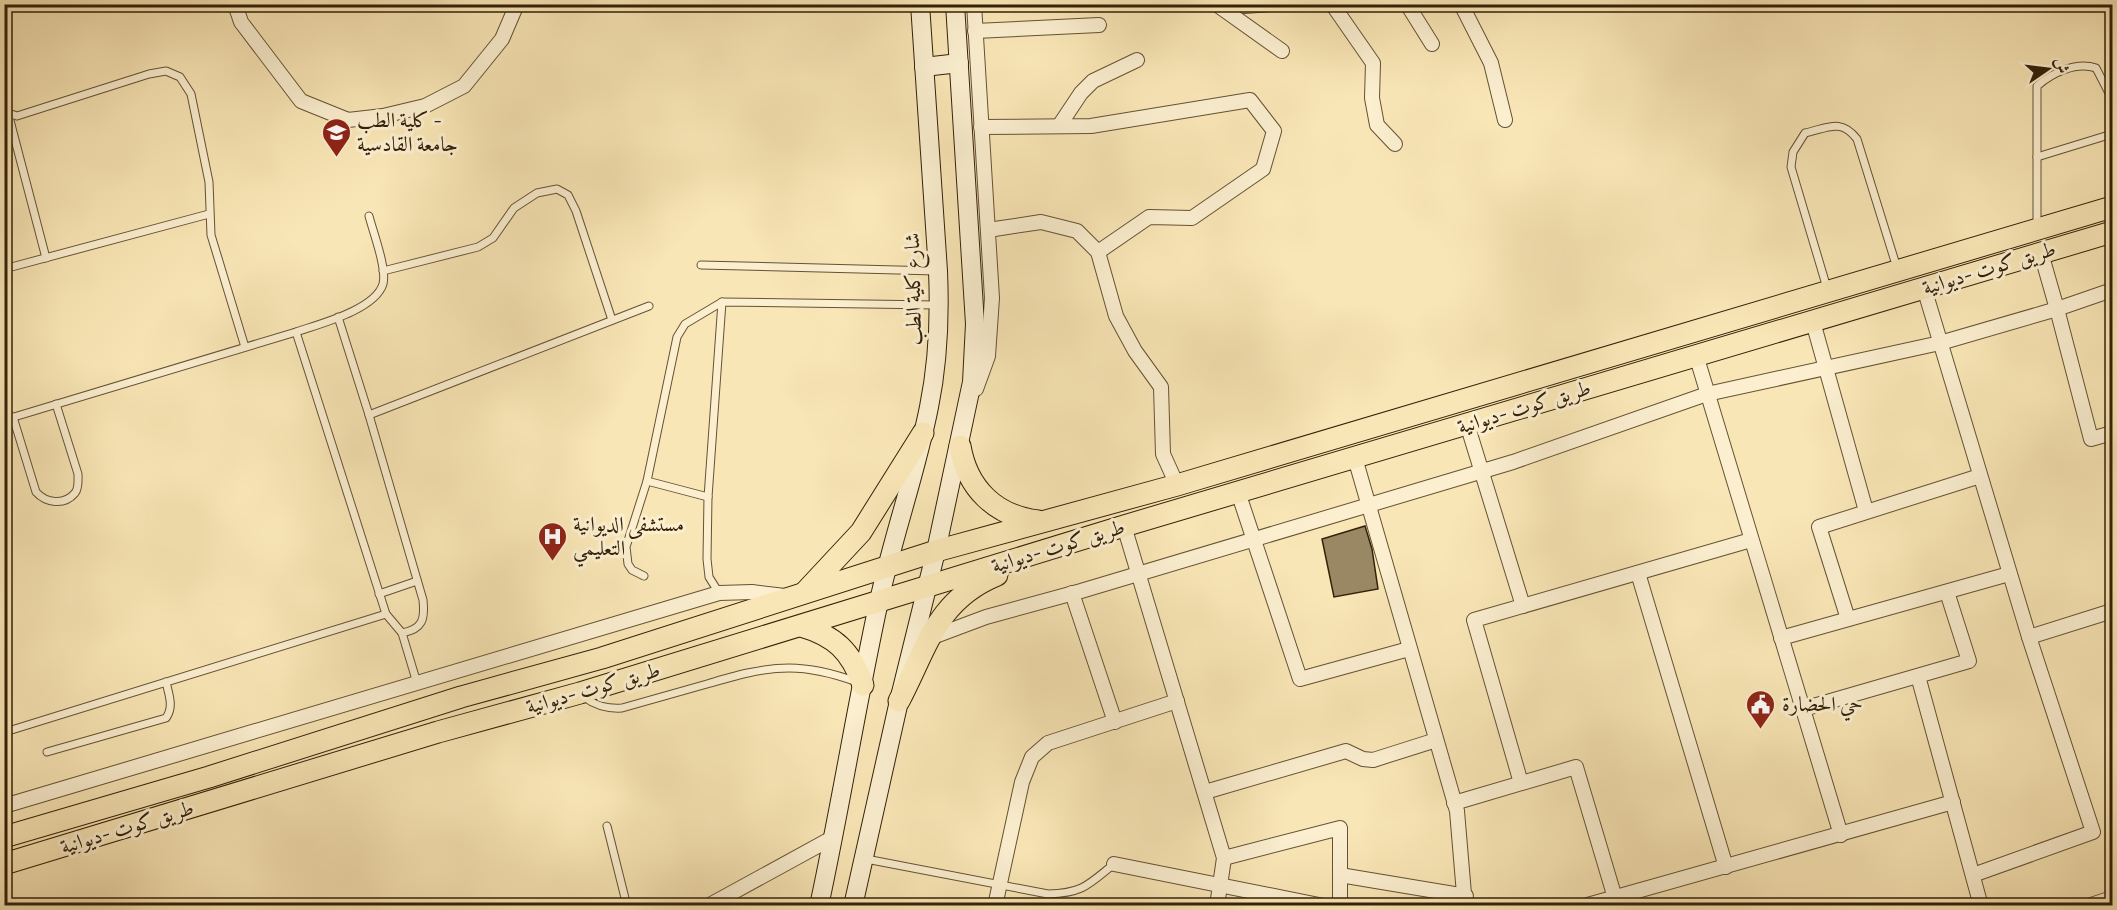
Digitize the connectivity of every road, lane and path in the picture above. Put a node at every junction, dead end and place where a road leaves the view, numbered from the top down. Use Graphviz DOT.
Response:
graph roads {
  1 [pos="235,4"];
  2 [pos="517,4"];
  3 [pos="920,4"];
  4 [pos="955,4"];
  5 [pos="974,4"];
  6 [pos="1216,4"];
  7 [pos="1273,4"];
  8 [pos="1332,4"];
  9 [pos="1407,4"];
  10 [pos="1461,4"];
  11 [pos="1244,5"];
  12 [pos="1099,25"];
  13 [pos="1245,25"];
  14 [pos="975,31"];
  15 [pos="1432,44"];
  16 [pos="1282,51"];
  17 [pos="1137,60"];
  18 [pos="959,63"];
  19 [pos="924,67"];
  20 [pos="2112,99"];
  21 [pos="6,111"];
  22 [pos="1505,120"];
  23 [pos="1059,126"];
  24 [pos="981,127"];
  25 [pos="2112,134"];
  26 [pos="1395,144"];
  27 [pos="2037,157"];
  28 [pos="2112,207"];
  29 [pos="209,214"];
  30 [pos="369,216"];
  31 [pos="2037,229"];
  32 [pos="988,230"];
  33 [pos="2112,232"];
  34 [pos="1098,252"];
  35 [pos="2041,253"];
  36 [pos="46,258"];
  37 [pos="701,265"];
  38 [pos="4,269"];
  39 [pos="1898,270"];
  40 [pos="383,271"];
  41 [pos="938,271"];
  42 [pos="1924,288"];
  43 [pos="1828,291"];
  44 [pos="2112,291"];
  45 [pos="722,302"];
  46 [pos="649,306"];
  47 [pos="939,306"];
  48 [pos="2057,309"];
  49 [pos="338,317"];
  50 [pos="612,320"];
  51 [pos="1813,322"];
  52 [pos="296,332"];
  53 [pos="1940,344"];
  54 [pos="245,347"];
  55 [pos="1696,355"];
  56 [pos="1826,368"];
  57 [pos="1707,393"];
  58 [pos="56,404"];
  59 [pos="966,413"];
  60 [pos="369,415"];
  61 [pos="13,417"];
  62 [pos="4,420"];
  63 [pos="1467,424"];
  64 [pos="2112,433"];
  65 [pos="924,434"];
  66 [pos="960,446"];
  67 [pos="1355,458"];
  68 [pos="1482,471"];
  69 [pos="1980,476"];
  70 [pos="646,481"];
  71 [pos="1177,485"];
  72 [pos="1238,492"];
  73 [pos="708,497"];
  74 [pos="1368,504"];
  75 [pos="1866,511"];
  76 [pos="1039,522"];
  77 [pos="1124,526"];
  78 [pos="1254,539"];
  79 [pos="1751,540"];
  80 [pos="936,551"];
  81 [pos="1022,556"];
  82 [pos="887,566"];
  83 [pos="1139,573"];
  84 [pos="1638,573"];
  85 [pos="2009,574"];
  86 [pos="644,576"];
  87 [pos="417,580"];
  88 [pos="927,587"];
  89 [pos="1947,592"];
  90 [pos="719,593"];
  91 [pos="1072,593"];
  92 [pos="379,594"];
  93 [pos="797,595"];
  94 [pos="879,603"];
  95 [pos="1522,606"];
  96 [pos="2112,611"];
  97 [pos="386,614"];
  98 [pos="1848,619"];
  99 [pos="801,626"];
  100 [pos="402,633"];
  101 [pos="2029,637"];
  102 [pos="929,638"];
  103 [pos="1781,638"];
  104 [pos="1409,649"];
  105 [pos="1918,676"];
  106 [pos="166,682"];
  107 [pos="417,683"];
  108 [pos="863,685"];
  109 [pos="580,693"];
  110 [pos="899,701"];
  111 [pos="1177,701"];
  112 [pos="1803,710"];
  113 [pos="1115,722"];
  114 [pos="5,731"];
  115 [pos="1436,740"];
  116 [pos="4,747"];
  117 [pos="46,752"];
  118 [pos="1521,783"];
  119 [pos="1205,792"];
  120 [pos="1953,802"];
  121 [pos="1454,803"];
  122 [pos="4,806"];
  123 [pos="607,826"];
  124 [pos="1841,835"];
  125 [pos="4,837"];
  126 [pos="834,837"];
  127 [pos="1224,858"];
  128 [pos="864,859"];
  129 [pos="4,864"];
  130 [pos="1114,864"];
  131 [pos="1726,867"];
  132 [pos="1340,875"];
  133 [pos="1973,875"];
  134 [pos="1000,885"];
  135 [pos="1222,885"];
  136 [pos="1615,898"];
  137 [pos="1466,901"];
  138 [pos="2110,901"];
  139 [pos="627,906"];
  140 [pos="708,906"];
  141 [pos="819,906"];
  142 [pos="853,906"];
  143 [pos="995,906"];
  144 [pos="1217,906"];
  145 [pos="1324,906"];
  146 [pos="1340,906"];
  147 [pos="1584,906"];
  148 [pos="1981,906"];
  149 [pos="2088,906"];
  1 -- 2 [label="street"];
  3 -- 19 [label="main road, شارع كلية الطب"];
  4 -- 18 [label="main road"];
  5 -- 14 [label="street"];
  6 -- 13 [label="street"];
  7 -- 11 [label="street"];
  8 -- 26 [label="street"];
  9 -- 15 [label="street"];
  10 -- 22 [label="street"];
  11 -- 13 [label="street"];
  12 -- 14 [label="street"];
  13 -- 16 [label="street"];
  14 -- 24 [label="street"];
  17 -- 23 [label="street"];
  18 -- 19 [label="main road"];
  18 -- 59 [label="main road"];
  19 -- 41 [label="main road, شارع كلية الطب"];
  20 -- 27 [label="lane"];
  21 -- 29 [label="lane"];
  21 -- 36 [label="lane"];
  23 -- 24 [label="street"];
  23 -- 34 [label="street"];
  24 -- 32 [label="street"];
  25 -- 27 [label="lane"];
  27 -- 31 [label="lane"];
  28 -- 31 [label="main road, طريق كوت -ديوانية"];
  29 -- 36 [label="lane"];
  29 -- 54 [label="lane"];
  30 -- 40 [label="lane"];
  31 -- 39 [label="main road, طريق كوت -ديوانية"];
  32 -- 34 [label="street"];
  32 -- 59 [label="street"];
  33 -- 35 [label="main road, طريق كوت -ديوانية"];
  34 -- 71 [label="street"];
  35 -- 42 [label="main road, طريق كوت -ديوانية"];
  35 -- 48 [label="street"];
  36 -- 38 [label="lane"];
  37 -- 41 [label="lane"];
  39 -- 43 [label="main road, طريق كوت -ديوانية"];
  39 -- 43 [label="lane"];
  40 -- 49 [label="lane"];
  40 -- 50 [label="lane"];
  41 -- 47 [label="main road, شارع كلية الطب"];
  42 -- 51 [label="main road, طريق كوت -ديوانية"];
  42 -- 53 [label="street"];
  43 -- 71 [label="main road, طريق كوت -ديوانية"];
  44 -- 48 [label="street"];
  45 -- 47 [label="lane"];
  45 -- 70 [label="lane"];
  45 -- 73 [label="lane"];
  46 -- 50 [label="lane"];
  47 -- 65 [label="main road, شارع كلية الطب"];
  48 -- 53 [label="street"];
  48 -- 64 [label="street"];
  49 -- 52 [label="lane"];
  49 -- 60 [label="lane"];
  50 -- 60 [label="lane"];
  51 -- 55 [label="main road, طريق كوت -ديوانية"];
  51 -- 56 [label="street"];
  52 -- 54 [label="lane"];
  52 -- 92 [label="lane"];
  53 -- 56 [label="street"];
  53 -- 69 [label="street"];
  54 -- 58 [label="lane"];
  55 -- 57 [label="street"];
  55 -- 63 [label="main road, طريق كوت -ديوانية"];
  56 -- 57 [label="street"];
  56 -- 75 [label="street"];
  57 -- 68 [label="street"];
  57 -- 79 [label="street"];
  58 -- 61 [label="lane"];
  58 -- 61 [label="lane"];
  59 -- 66 [label="main road"];
  60 -- 87 [label="lane"];
  61 -- 62 [label="lane"];
  63 -- 67 [label="main road, طريق كوت -ديوانية"];
  63 -- 68 [label="street"];
  65 -- 82 [label="main road, شارع كلية الطب"];
  65 -- 93 [label="main road"];
  66 -- 76 [label="main road"];
  66 -- 80 [label="main road"];
  67 -- 72 [label="main road, طريق كوت -ديوانية"];
  67 -- 74 [label="street"];
  68 -- 74 [label="street"];
  68 -- 95 [label="street"];
  69 -- 75 [label="street"];
  69 -- 85 [label="street"];
  70 -- 73 [label="lane"];
  70 -- 86 [label="lane"];
  71 -- 76 [label="main road, طريق كوت -ديوانية"];
  72 -- 77 [label="main road, طريق كوت -ديوانية"];
  72 -- 78 [label="street"];
  73 -- 90 [label="lane"];
  74 -- 78 [label="street"];
  74 -- 104 [label="street"];
  75 -- 98 [label="street"];
  76 -- 80 [label="main road, طريق كوت -ديوانية"];
  77 -- 81 [label="main road, طريق كوت -ديوانية"];
  77 -- 83 [label="street"];
  78 -- 83 [label="street"];
  78 -- 104 [label="street"];
  79 -- 84 [label="street"];
  79 -- 103 [label="street"];
  80 -- 82 [label="main road, طريق كوت -ديوانية"];
  80 -- 88 [label="main road"];
  81 -- 88 [label="main road, طريق كوت -ديوانية"];
  81 -- 102 [label="main road"];
  82 -- 93 [label="main road, طريق كوت -ديوانية"];
  82 -- 94 [label="main road, شارع كلية الطب"];
  83 -- 91 [label="street"];
  83 -- 111 [label="street"];
  84 -- 95 [label="street"];
  84 -- 131 [label="street"];
  85 -- 89 [label="street"];
  85 -- 101 [label="street"];
  87 -- 92 [label="lane"];
  87 -- 100 [label="lane"];
  88 -- 94 [label="main road, طريق كوت -ديوانية"];
  88 -- 110 [label="main road"];
  89 -- 98 [label="street"];
  89 -- 105 [label="street"];
  90 -- 93 [label="street"];
  90 -- 107 [label="street"];
  91 -- 102 [label="street"];
  91 -- 113 [label="street"];
  92 -- 97 [label="lane"];
  93 -- 125 [label="main road, طريق كوت -ديوانية"];
  94 -- 99 [label="main road, طريق كوت -ديوانية"];
  94 -- 108 [label="main road, شارع كلية الطب"];
  95 -- 118 [label="street"];
  96 -- 101 [label="street"];
  97 -- 100 [label="lane"];
  97 -- 106 [label="lane"];
  98 -- 103 [label="street"];
  99 -- 108 [label="main road"];
  99 -- 109 [label="main road, طريق كوت -ديوانية"];
  100 -- 107 [label="lane"];
  101 -- 133 [label="street"];
  102 -- 110 [label="main road"];
  103 -- 112 [label="street"];
  104 -- 115 [label="street"];
  105 -- 112 [label="street"];
  105 -- 120 [label="street"];
  106 -- 114 [label="lane"];
  106 -- 117 [label="lane"];
  107 -- 122 [label="street"];
  108 -- 109 [label="lane"];
  108 -- 126 [label="main road, شارع كلية الطب"];
  109 -- 129 [label="main road, طريق كوت -ديوانية"];
  110 -- 128 [label="main road"];
  111 -- 113 [label="street"];
  111 -- 119 [label="street"];
  112 -- 124 [label="street"];
  113 -- 134 [label="street"];
  114 -- 116 [label="lane"];
  115 -- 119 [label="street"];
  115 -- 121 [label="street"];
  118 -- 121 [label="street"];
  118 -- 136 [label="street"];
  119 -- 127 [label="street"];
  120 -- 124 [label="street"];
  120 -- 133 [label="street"];
  121 -- 137 [label="street"];
  123 -- 139 [label="lane"];
  124 -- 131 [label="street"];
  126 -- 140 [label="street"];
  126 -- 141 [label="main road, شارع كلية الطب"];
  127 -- 132 [label="street"];
  127 -- 135 [label="street"];
  128 -- 134 [label="lane"];
  128 -- 142 [label="main road"];
  130 -- 134 [label="lane"];
  130 -- 135 [label="street"];
  131 -- 136 [label="street"];
  132 -- 137 [label="street"];
  132 -- 146 [label="street"];
  133 -- 148 [label="street"];
  134 -- 143 [label="street"];
  135 -- 144 [label="street"];
  135 -- 145 [label="street"];
  136 -- 147 [label="street"];
  138 -- 149 [label="street"];
}
